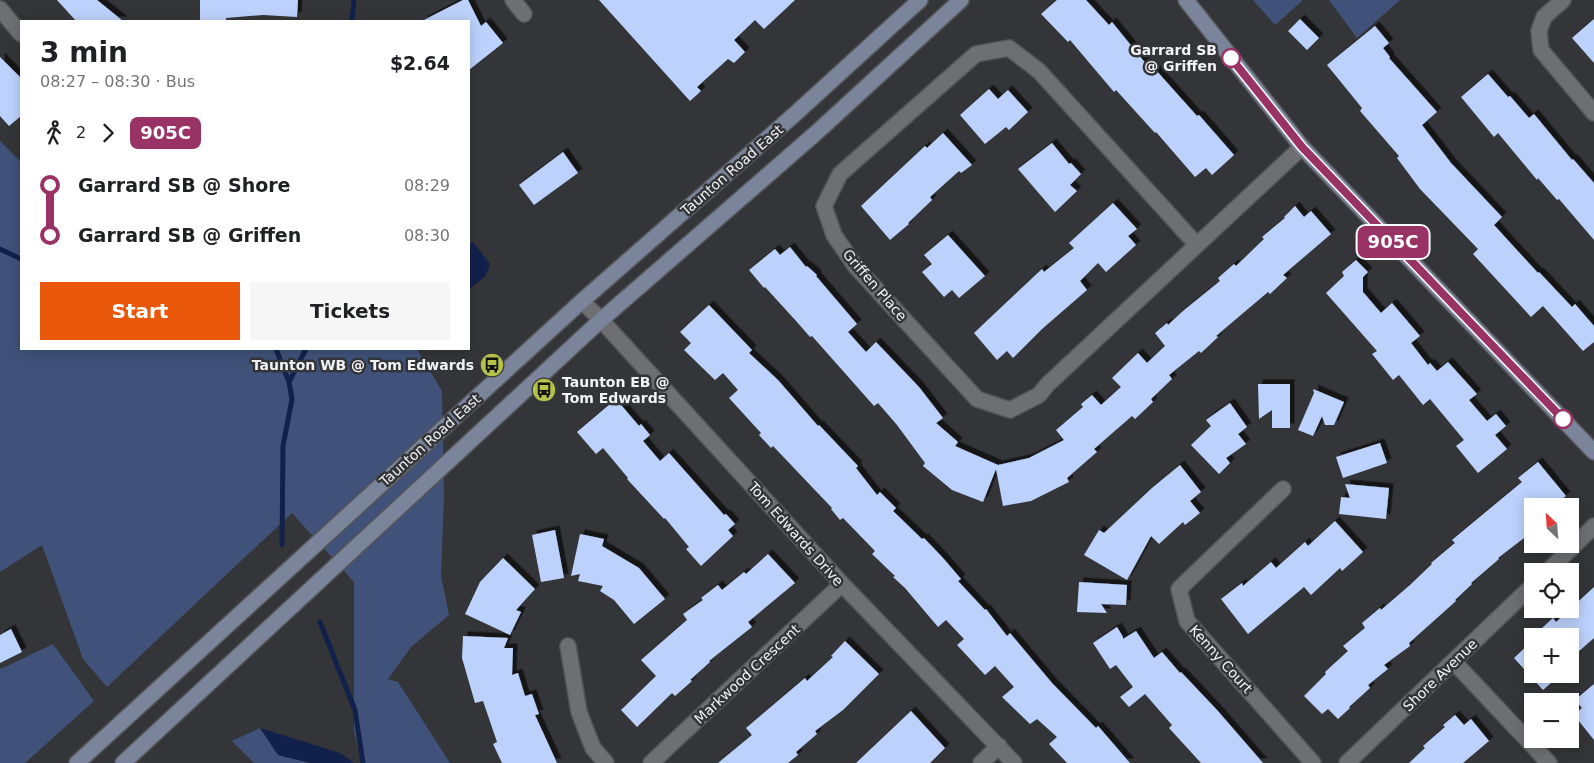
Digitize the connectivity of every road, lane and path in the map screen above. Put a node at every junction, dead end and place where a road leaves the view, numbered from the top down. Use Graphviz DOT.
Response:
graph roads {
  1 [pos="513,0"];
  2 [pos="920,0"];
  3 [pos="962,0"];
  4 [pos="1186,0"];
  5 [pos="1563,0"];
  6 [pos="0,9"];
  7 [pos="524,14"];
  8 [pos="20,33"];
  9 [pos="1594,113"];
  10 [pos="1302,147"];
  11 [pos="1196,244"];
  12 [pos="582,301"];
  13 [pos="601,320"];
  14 [pos="1594,452"];
  15 [pos="1283,489"];
  16 [pos="1594,526"];
  17 [pos="1556,563"];
  18 [pos="842,584"];
  19 [pos="1524,594"];
  20 [pos="568,646"];
  21 [pos="1454,662"];
  22 [pos="999,746"];
  23 [pos="77,763"];
  24 [pos="123,763"];
  25 [pos="606,763"];
  26 [pos="651,763"];
  27 [pos="981,763"];
  28 [pos="1014,763"];
  29 [pos="1313,763"];
  30 [pos="1348,763"];
  31 [pos="1549,763"];
  1 -- 7 [label="street"];
  2 -- 12 [label="main road, Taunton Road East"];
  3 -- 13 [label="main road, Taunton Road East"];
  4 -- 10 [label="main road"];
  5 -- 9 [label="street"];
  6 -- 8 [label="street"];
  10 -- 11 [label="street, Griffen Place"];
  10 -- 14 [label="main road"];
  11 -- 11 [label="street, Griffen Place"];
  12 -- 13 [label="street, Tom Edwards Drive"];
  12 -- 23 [label="main road, Taunton Road East"];
  13 -- 18 [label="street, Tom Edwards Drive"];
  13 -- 24 [label="main road, Taunton Road East"];
  15 -- 29 [label="street, Kenny Court"];
  16 -- 17 [label="street"];
  18 -- 22 [label="street, Tom Edwards Drive"];
  18 -- 26 [label="street, Markwood Crescent"];
  19 -- 21 [label="street, Shore Avenue"];
  20 -- 25 [label="street"];
  21 -- 30 [label="street, Shore Avenue"];
  21 -- 31 [label="street"];
  22 -- 27 [label="street"];
  22 -- 28 [label="street, Tom Edwards Drive"];
}
